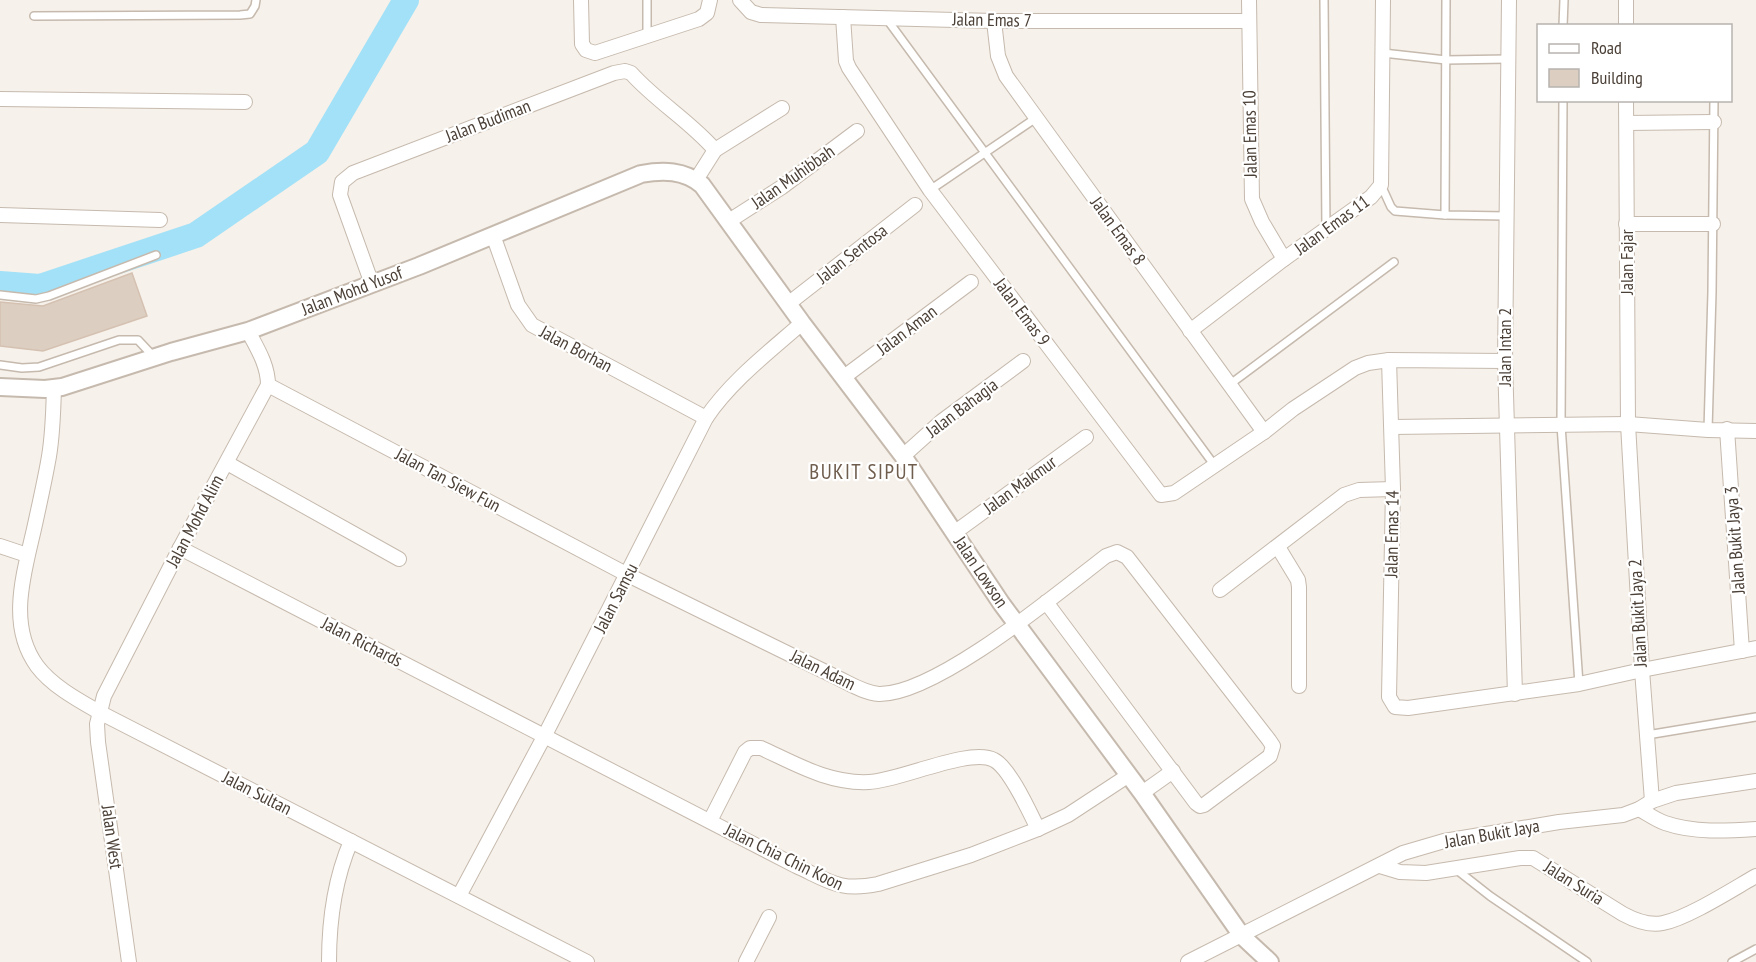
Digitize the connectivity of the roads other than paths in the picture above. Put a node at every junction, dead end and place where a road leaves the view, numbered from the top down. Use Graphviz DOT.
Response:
graph roads {
  1 [pos="256,0"];
  2 [pos="581,0"];
  3 [pos="647,0"];
  4 [pos="710,0"];
  5 [pos="740,0"];
  6 [pos="1249,0"];
  7 [pos="1324,0"];
  8 [pos="1383,0"];
  9 [pos="1446,0"];
  10 [pos="1509,0"];
  11 [pos="1564,0"];
  12 [pos="1626,0"];
  13 [pos="34,16"];
  14 [pos="843,17"];
  15 [pos="886,18"];
  16 [pos="994,21"];
  17 [pos="1249,21"];
  18 [pos="1563,24"];
  19 [pos="1626,24"];
  20 [pos="647,36"];
  21 [pos="1383,53"];
  22 [pos="1508,59"];
  23 [pos="1446,60"];
  24 [pos="0,99"];
  25 [pos="245,102"];
  26 [pos="1563,102"];
  27 [pos="1626,102"];
  28 [pos="1714,102"];
  29 [pos="782,108"];
  30 [pos="1036,118"];
  31 [pos="1714,122"];
  32 [pos="1627,123"];
  33 [pos="857,131"];
  34 [pos="715,150"];
  35 [pos="985,154"];
  36 [pos="696,180"];
  37 [pos="1381,185"];
  38 [pos="930,190"];
  39 [pos="915,205"];
  40 [pos="1444,215"];
  41 [pos="0,216"];
  42 [pos="1506,216"];
  43 [pos="160,220"];
  44 [pos="729,221"];
  45 [pos="1626,224"];
  46 [pos="1713,224"];
  47 [pos="1326,229"];
  48 [pos="493,235"];
  49 [pos="156,255"];
  50 [pos="1284,259"];
  51 [pos="1394,262"];
  52 [pos="971,282"];
  53 [pos="372,284"];
  54 [pos="0,295"];
  55 [pos="788,304"];
  56 [pos="802,323"];
  57 [pos="248,331"];
  58 [pos="1190,331"];
  59 [pos="155,358"];
  60 [pos="1389,360"];
  61 [pos="1505,361"];
  62 [pos="1023,362"];
  63 [pos="0,365"];
  64 [pos="844,377"];
  65 [pos="268,385"];
  66 [pos="1229,385"];
  67 [pos="0,387"];
  68 [pos="54,388"];
  69 [pos="706,418"];
  70 [pos="1628,424"];
  71 [pos="1561,425"];
  72 [pos="1506,426"];
  73 [pos="1392,427"];
  74 [pos="1727,429"];
  75 [pos="1708,430"];
  76 [pos="1756,430"];
  77 [pos="1264,432"];
  78 [pos="1086,437"];
  79 [pos="903,456"];
  80 [pos="227,463"];
  81 [pos="1215,466"];
  82 [pos="1393,489"];
  83 [pos="954,533"];
  84 [pos="0,546"];
  85 [pos="1278,547"];
  86 [pos="180,548"];
  87 [pos="27,555"];
  88 [pos="399,559"];
  89 [pos="628,575"];
  90 [pos="1220,590"];
  91 [pos="1046,602"];
  92 [pos="1017,624"];
  93 [pos="1756,648"];
  94 [pos="1742,651"];
  95 [pos="1642,670"];
  96 [pos="1579,684"];
  97 [pos="1299,686"];
  98 [pos="1515,694"];
  99 [pos="99,712"];
  100 [pos="1756,717"];
  101 [pos="545,735"];
  102 [pos="1647,735"];
  103 [pos="1173,771"];
  104 [pos="1129,775"];
  105 [pos="1756,781"];
  106 [pos="1142,793"];
  107 [pos="1652,801"];
  108 [pos="1639,809"];
  109 [pos="710,821"];
  110 [pos="1038,829"];
  111 [pos="1756,829"];
  112 [pos="351,841"];
  113 [pos="1380,866"];
  114 [pos="1455,868"];
  115 [pos="1756,876"];
  116 [pos="459,896"];
  117 [pos="769,917"];
  118 [pos="1242,936"];
  119 [pos="1756,949"];
  120 [pos="129,962"];
  121 [pos="329,962"];
  122 [pos="587,962"];
  123 [pos="746,962"];
  124 [pos="1188,962"];
  125 [pos="1270,962"];
  126 [pos="1587,962"];
  127 [pos="1732,962"];
  1 -- 13 [label="lane"];
  2 -- 20 [label="street"];
  3 -- 20 [label="lane"];
  4 -- 20 [label="street"];
  5 -- 14 [label="street, Jalan Emas 7"];
  6 -- 17 [label="street, Jalan Emas 10"];
  7 -- 47 [label="lane"];
  8 -- 21 [label="street, Jalan Emas 11"];
  9 -- 23 [label="lane"];
  10 -- 22 [label="street, Jalan Intan 2"];
  11 -- 18 [label="lane"];
  12 -- 19 [label="street"];
  14 -- 15 [label="street, Jalan Emas 7"];
  14 -- 38 [label="street, Jalan Emas 9"];
  15 -- 16 [label="street, Jalan Emas 7"];
  15 -- 35 [label="lane"];
  16 -- 17 [label="street, Jalan Emas 7"];
  16 -- 30 [label="street, Jalan Emas 8"];
  17 -- 50 [label="street, Jalan Emas 10"];
  21 -- 23 [label="lane"];
  21 -- 37 [label="street, Jalan Emas 11"];
  22 -- 23 [label="lane"];
  22 -- 42 [label="street, Jalan Intan 2"];
  23 -- 40 [label="lane"];
  24 -- 25 [label="street"];
  26 -- 71 [label="lane"];
  27 -- 32 [label="street, Jalan Fajar"];
  28 -- 31 [label="lane"];
  29 -- 34 [label="street"];
  30 -- 35 [label="lane"];
  30 -- 58 [label="street, Jalan Emas 8"];
  31 -- 32 [label="street"];
  31 -- 46 [label="lane"];
  32 -- 45 [label="street, Jalan Fajar"];
  33 -- 44 [label="street, Jalan Muhibbah"];
  34 -- 36 [label="street"];
  34 -- 53 [label="street, Jalan Budiman"];
  35 -- 38 [label="lane"];
  35 -- 81 [label="lane"];
  36 -- 44 [label="street, Jalan Lowson"];
  36 -- 48 [label="street, Jalan Mohd Yusof"];
  37 -- 40 [label="lane"];
  37 -- 47 [label="street, Jalan Emas 11"];
  38 -- 81 [label="street, Jalan Emas 9"];
  39 -- 55 [label="street, Jalan Sentosa"];
  40 -- 42 [label="lane"];
  41 -- 43 [label="street"];
  42 -- 61 [label="street, Jalan Intan 2"];
  44 -- 55 [label="street, Jalan Lowson"];
  45 -- 46 [label="street"];
  45 -- 70 [label="street, Jalan Fajar"];
  46 -- 75 [label="lane"];
  47 -- 50 [label="street, Jalan Emas 11"];
  48 -- 53 [label="street, Jalan Mohd Yusof"];
  48 -- 69 [label="street, Jalan Borhan"];
  49 -- 54 [label="lane"];
  50 -- 58 [label="street, Jalan Emas 11"];
  51 -- 66 [label="lane"];
  52 -- 64 [label="street, Jalan Aman"];
  53 -- 57 [label="street, Jalan Mohd Yusof"];
  55 -- 56 [label="street, Jalan Lowson"];
  56 -- 64 [label="street, Jalan Lowson"];
  56 -- 69 [label="street, Jalan Samsu"];
  57 -- 59 [label="street, Jalan Mohd Yusof"];
  57 -- 65 [label="street"];
  58 -- 66 [label="street, Jalan Emas 8"];
  59 -- 63 [label="lane"];
  59 -- 68 [label="street, Jalan Mohd Yusof"];
  60 -- 61 [label="street, Jalan Emas 9"];
  60 -- 73 [label="street, Jalan Emas 14"];
  60 -- 77 [label="street, Jalan Emas 9"];
  61 -- 72 [label="street, Jalan Intan 2"];
  62 -- 79 [label="street, Jalan Bahagia"];
  64 -- 79 [label="street, Jalan Lowson"];
  65 -- 80 [label="street, Jalan Mohd Alim"];
  65 -- 89 [label="street, Jalan Tan Siew Fun"];
  66 -- 77 [label="street, Jalan Emas 8"];
  67 -- 68 [label="street, Jalan Mohd Yusof"];
  68 -- 87 [label="street, Jalan Sultan"];
  69 -- 89 [label="street, Jalan Samsu"];
  70 -- 71 [label="street"];
  70 -- 75 [label="street"];
  70 -- 95 [label="street, Jalan Bukit Jaya 2"];
  71 -- 72 [label="street"];
  71 -- 96 [label="lane"];
  72 -- 73 [label="street"];
  72 -- 98 [label="street, Jalan Intan 2"];
  73 -- 82 [label="street, Jalan Emas 14"];
  74 -- 75 [label="street"];
  74 -- 76 [label="street"];
  74 -- 94 [label="street, Jalan Bukit Jaya 3"];
  77 -- 81 [label="street, Jalan Emas 9"];
  78 -- 83 [label="street, Jalan Makmur"];
  79 -- 83 [label="street, Jalan Lowson"];
  80 -- 86 [label="street, Jalan Mohd Alim"];
  80 -- 88 [label="street"];
  82 -- 85 [label="street"];
  82 -- 98 [label="street, Jalan Emas 14"];
  83 -- 92 [label="street, Jalan Lowson"];
  84 -- 87 [label="street"];
  85 -- 90 [label="street"];
  85 -- 97 [label="street"];
  86 -- 99 [label="street, Jalan Mohd Alim"];
  86 -- 101 [label="street, Jalan Richards"];
  87 -- 99 [label="street, Jalan Sultan"];
  89 -- 92 [label="street, Jalan Adam"];
  89 -- 101 [label="street, Jalan Samsu"];
  91 -- 92 [label="street"];
  91 -- 103 [label="street"];
  91 -- 103 [label="street"];
  92 -- 104 [label="street, Jalan Lowson"];
  93 -- 94 [label="street"];
  94 -- 95 [label="street"];
  95 -- 96 [label="street"];
  95 -- 102 [label="street, Jalan Bukit Jaya 2"];
  96 -- 98 [label="street"];
  99 -- 112 [label="street, Jalan Sultan"];
  99 -- 120 [label="street, Jalan West"];
  100 -- 102 [label="lane"];
  101 -- 109 [label="street, Jalan Chia Chin Koon"];
  101 -- 116 [label="street, Jalan Samsu"];
  102 -- 107 [label="street, Jalan Bukit Jaya 2"];
  103 -- 106 [label="street"];
  104 -- 106 [label="street, Jalan Lowson"];
  104 -- 110 [label="street, Jalan Chia Chin Koon"];
  105 -- 107 [label="street, Jalan Bukit Jaya"];
  106 -- 118 [label="street, Jalan Lowson"];
  107 -- 108 [label="street, Jalan Bukit Jaya"];
  108 -- 111 [label="street"];
  108 -- 113 [label="street, Jalan Bukit Jaya"];
  109 -- 110 [label="street, Jalan Chia Chin Koon"];
  109 -- 110 [label="street"];
  112 -- 116 [label="street, Jalan Sultan"];
  112 -- 121 [label="street"];
  113 -- 114 [label="street, Jalan Suria"];
  113 -- 118 [label="street, Jalan Bukit Jaya"];
  114 -- 115 [label="street, Jalan Suria"];
  114 -- 126 [label="lane"];
  116 -- 122 [label="street, Jalan Sultan"];
  117 -- 123 [label="street"];
  118 -- 124 [label="street"];
  118 -- 125 [label="street, Jalan Lowson"];
  119 -- 127 [label="lane"];
}
